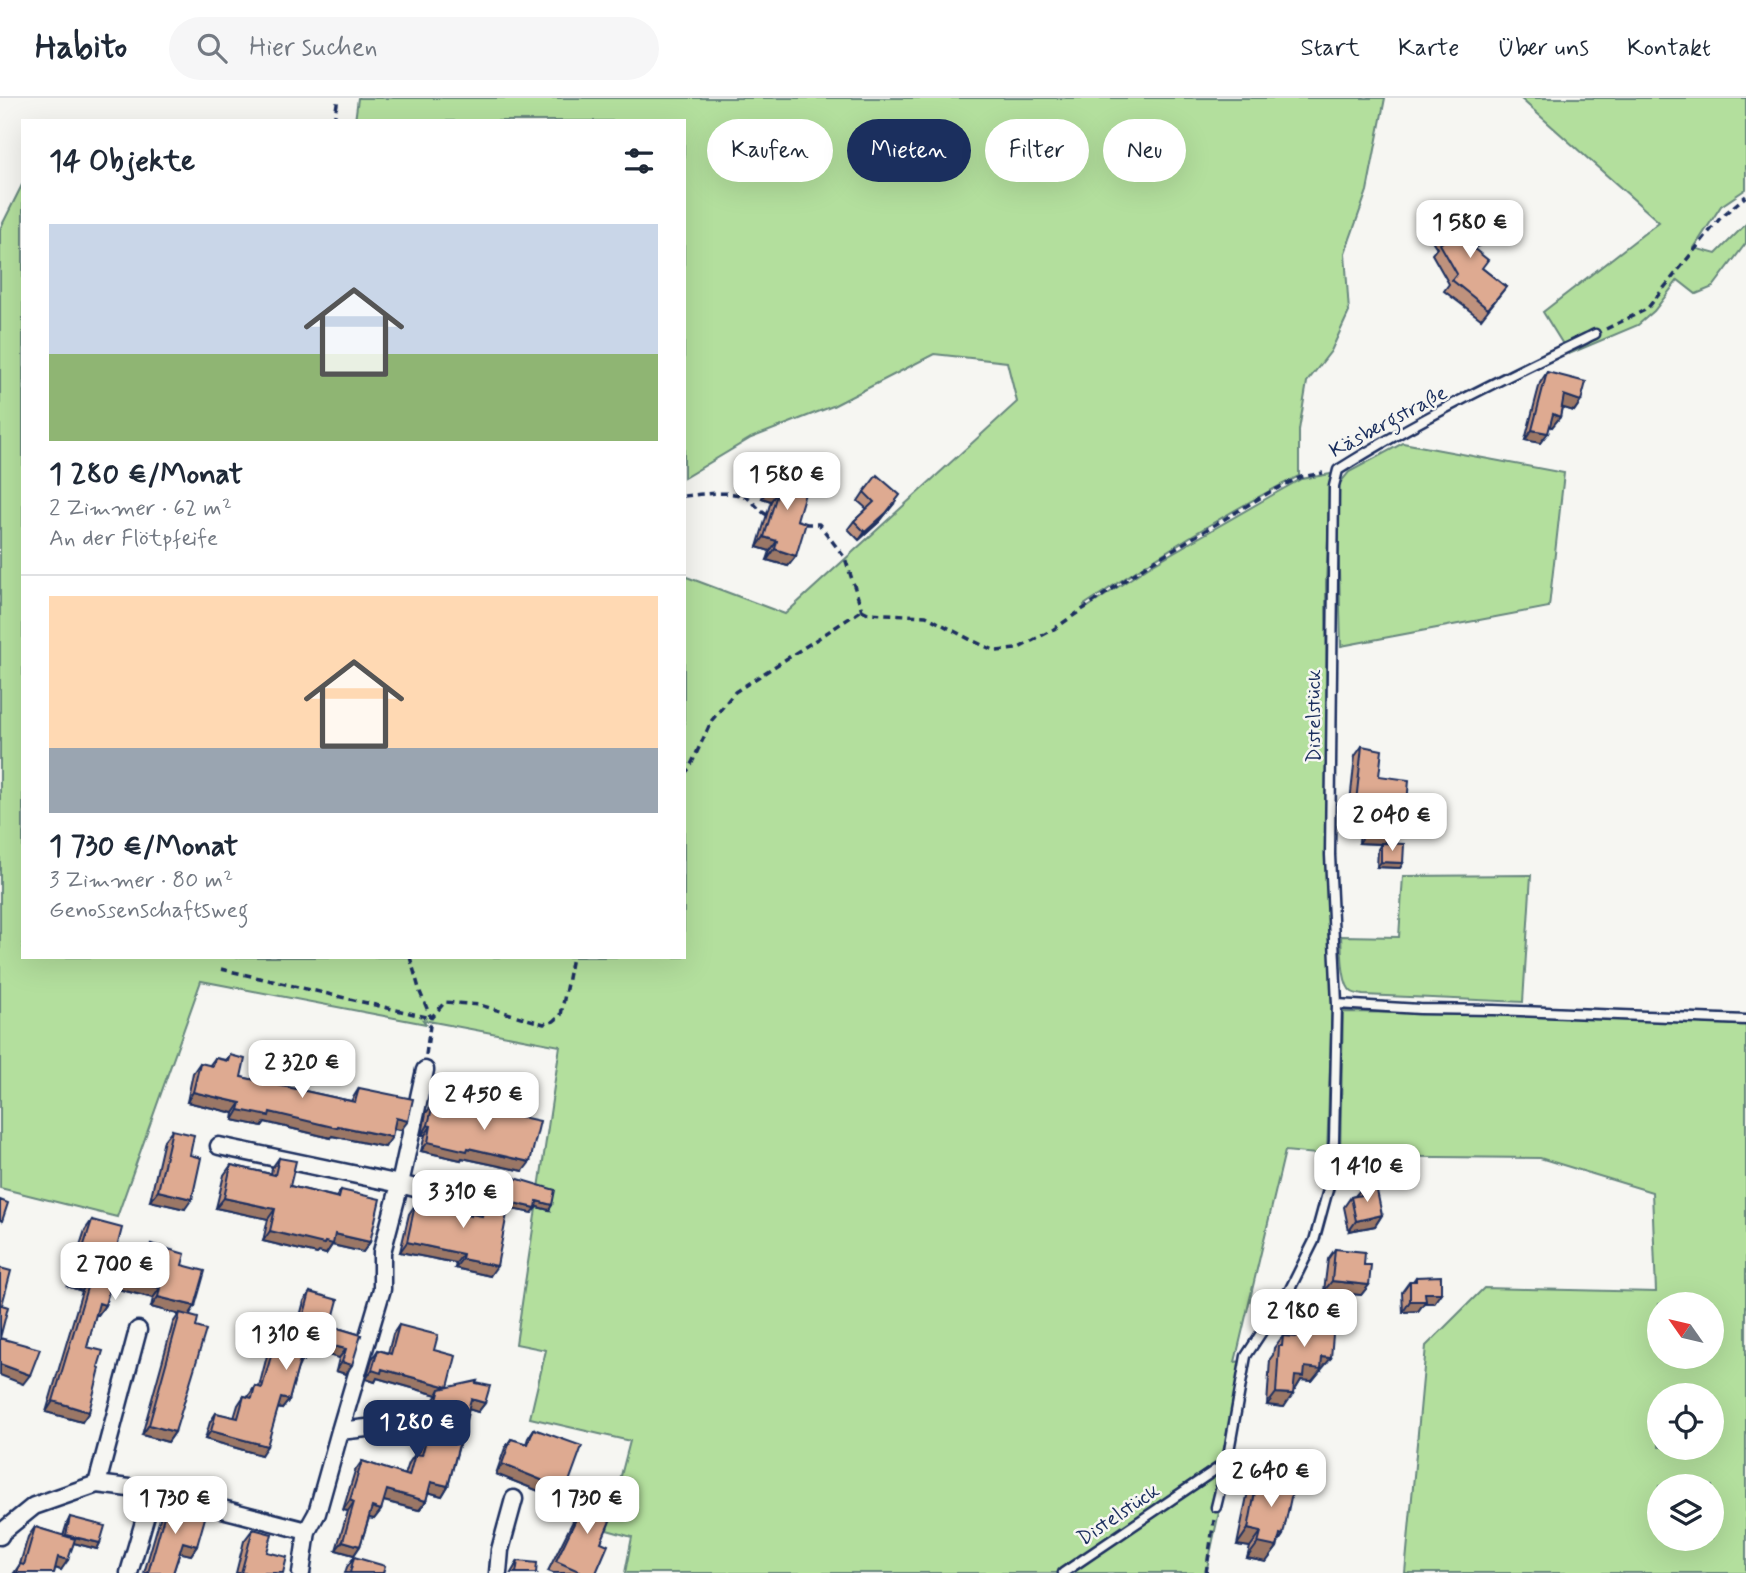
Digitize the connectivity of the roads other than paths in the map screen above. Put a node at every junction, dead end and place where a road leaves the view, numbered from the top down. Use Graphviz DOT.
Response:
graph roads {
  1 [pos="1595,334"];
  2 [pos="1338,470"];
  3 [pos="1338,1004"];
  4 [pos="1746,1020"];
  5 [pos="425,1070"];
  6 [pos="219,1146"];
  7 [pos="400,1184"];
  8 [pos="457,1199"];
  9 [pos="138,1330"];
  10 [pos="402,1424"];
  11 [pos="340,1431"];
  12 [pos="1227,1462"];
  13 [pos="97,1485"];
  14 [pos="153,1492"];
  15 [pos="514,1499"];
  16 [pos="1216,1507"];
  17 [pos="307,1531"];
  18 [pos="0,1536"];
  19 [pos="129,1573"];
  20 [pos="302,1573"];
  21 [pos="498,1573"];
  22 [pos="1063,1573"];
  1 -- 2 [label="lane, Käsbergstraße"];
  2 -- 3 [label="lane, Distelstück"];
  3 -- 4 [label="lane"];
  3 -- 12 [label="lane, Distelstück"];
  5 -- 7 [label="street"];
  6 -- 7 [label="street"];
  7 -- 8 [label="street"];
  7 -- 11 [label="street"];
  9 -- 13 [label="street"];
  10 -- 11 [label="street"];
  11 -- 17 [label="street"];
  12 -- 16 [label="lane, Distelstück"];
  12 -- 22 [label="lane, Distelstück"];
  13 -- 14 [label="street"];
  13 -- 18 [label="street"];
  14 -- 17 [label="street"];
  14 -- 19 [label="street"];
  15 -- 21 [label="street"];
  17 -- 20 [label="street"];
}
